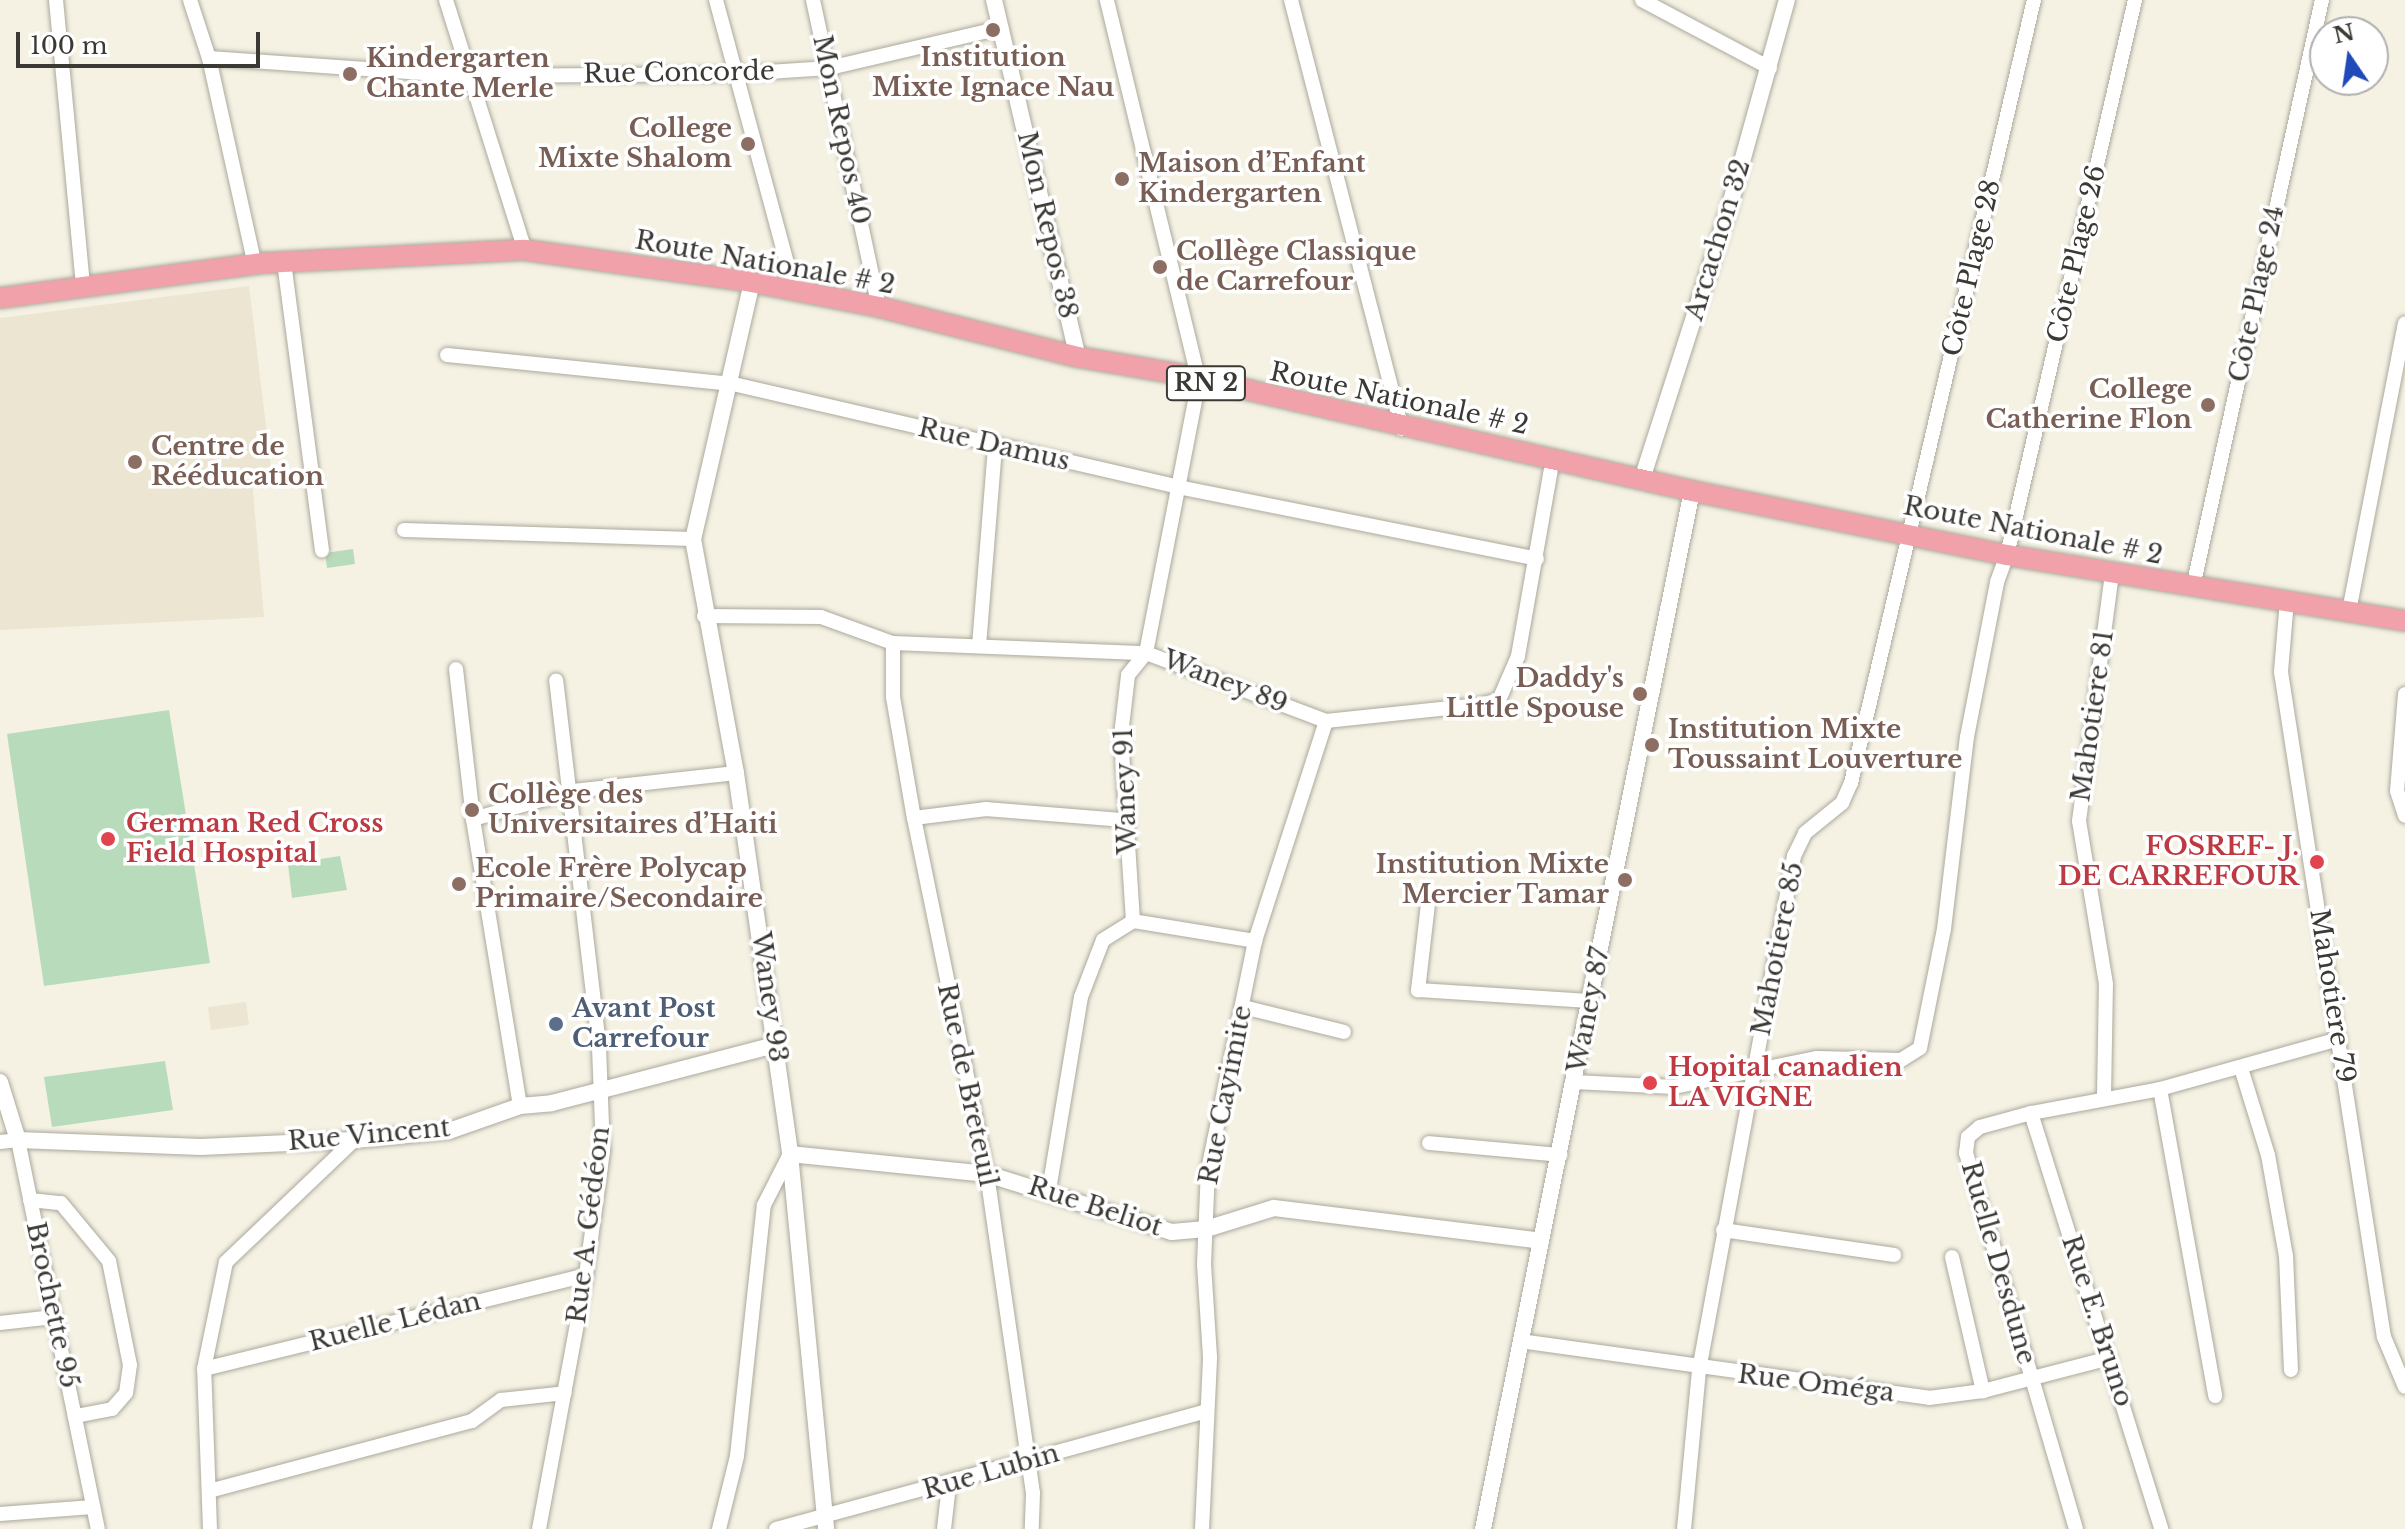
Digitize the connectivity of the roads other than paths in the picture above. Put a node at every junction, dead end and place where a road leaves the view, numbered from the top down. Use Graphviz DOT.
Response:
graph roads {
  1 [pos="56,0"];
  2 [pos="190,0"];
  3 [pos="446,0"];
  4 [pos="716,0"];
  5 [pos="813,0"];
  6 [pos="994,0"];
  7 [pos="1107,0"];
  8 [pos="1291,0"];
  9 [pos="1642,0"];
  10 [pos="1787,0"];
  11 [pos="2034,0"];
  12 [pos="2135,0"];
  13 [pos="2322,0"];
  14 [pos="1001,28"];
  15 [pos="209,58"];
  16 [pos="829,68"];
  17 [pos="1770,68"];
  18 [pos="738,74"];
  19 [pos="469,76"];
  20 [pos="525,250"];
  21 [pos="284,262"];
  22 [pos="255,265"];
  23 [pos="752,282"];
  24 [pos="83,288"];
  25 [pos="795,292"];
  26 [pos="0,298"];
  27 [pos="879,307"];
  28 [pos="2405,323"];
  29 [pos="447,355"];
  30 [pos="1078,357"];
  31 [pos="1199,381"];
  32 [pos="733,384"];
  33 [pos="1402,429"];
  34 [pos="995,446"];
  35 [pos="1553,458"];
  36 [pos="1642,479"];
  37 [pos="1178,487"];
  38 [pos="1692,491"];
  39 [pos="404,530"];
  40 [pos="1909,535"];
  41 [pos="693,539"];
  42 [pos="322,551"];
  43 [pos="2007,555"];
  44 [pos="1537,559"];
  45 [pos="2112,574"];
  46 [pos="2193,587"];
  47 [pos="2287,600"];
  48 [pos="2349,611"];
  49 [pos="704,616"];
  50 [pos="2405,621"];
  51 [pos="893,643"];
  52 [pos="979,646"];
  53 [pos="1146,653"];
  54 [pos="456,669"];
  55 [pos="556,681"];
  56 [pos="2405,694"];
  57 [pos="1326,721"];
  58 [pos="736,773"];
  59 [pos="573,791"];
  60 [pos="2405,816"];
  61 [pos="914,818"];
  62 [pos="473,819"];
  63 [pos="1124,820"];
  64 [pos="1428,904"];
  65 [pos="1133,921"];
  66 [pos="1255,941"];
  67 [pos="1590,1001"];
  68 [pos="1243,1007"];
  69 [pos="1344,1032"];
  70 [pos="2339,1039"];
  71 [pos="775,1045"];
  72 [pos="2241,1068"];
  73 [pos="1756,1072"];
  74 [pos="0,1082"];
  75 [pos="1574,1082"];
  76 [pos="2160,1089"];
  77 [pos="603,1091"];
  78 [pos="2104,1096"];
  79 [pos="520,1106"];
  80 [pos="2031,1113"];
  81 [pos="18,1140"];
  82 [pos="354,1140"];
  83 [pos="0,1142"];
  84 [pos="1429,1143"];
  85 [pos="790,1154"];
  86 [pos="1560,1155"];
  87 [pos="987,1174"];
  88 [pos="1049,1190"];
  89 [pos="30,1200"];
  90 [pos="1206,1229"];
  91 [pos="1723,1230"];
  92 [pos="1541,1241"];
  93 [pos="1894,1255"];
  94 [pos="1952,1257"];
  95 [pos="586,1275"];
  96 [pos="54,1317"];
  97 [pos="0,1323"];
  98 [pos="1520,1341"];
  99 [pos="2110,1358"];
  100 [pos="204,1369"];
  101 [pos="1699,1370"];
  102 [pos="2291,1370"];
  103 [pos="2032,1378"];
  104 [pos="2405,1387"];
  105 [pos="1983,1391"];
  106 [pos="565,1393"];
  107 [pos="2215,1396"];
  108 [pos="1205,1412"];
  109 [pos="75,1416"];
  110 [pos="1029,1462"];
  111 [pos="949,1485"];
  112 [pos="209,1491"];
  113 [pos="93,1507"];
  114 [pos="0,1514"];
  115 [pos="826,1522"];
  116 [pos="98,1529"];
  117 [pos="210,1529"];
  118 [pos="539,1529"];
  119 [pos="719,1529"];
  120 [pos="776,1529"];
  121 [pos="944,1529"];
  122 [pos="1032,1529"];
  123 [pos="1202,1529"];
  124 [pos="1483,1529"];
  125 [pos="1684,1529"];
  126 [pos="2076,1529"];
  127 [pos="2161,1529"];
  1 -- 24 [label="street"];
  2 -- 15 [label="street"];
  3 -- 19 [label="street"];
  4 -- 18 [label="street"];
  5 -- 16 [label="street, Mon Repos 40"];
  6 -- 14 [label="street, Mon Repos 38"];
  7 -- 31 [label="street"];
  8 -- 33 [label="street"];
  9 -- 17 [label="street"];
  10 -- 17 [label="street, Arcachon 32"];
  11 -- 40 [label="street, Côte Plage 28"];
  12 -- 43 [label="street, Côte Plage 26"];
  13 -- 46 [label="street, Côte Plage 24"];
  14 -- 16 [label="street, Rue Concorde"];
  14 -- 30 [label="street, Mon Repos 38"];
  15 -- 19 [label="street, Rue Concorde"];
  15 -- 22 [label="street"];
  16 -- 18 [label="street, Rue Concorde"];
  16 -- 27 [label="street, Mon Repos 40"];
  17 -- 36 [label="street, Arcachon 32"];
  18 -- 19 [label="street, Rue Concorde"];
  18 -- 25 [label="street"];
  19 -- 20 [label="street"];
  20 -- 21 [label="main road, Route Nationale # 2 / RN 2"];
  20 -- 23 [label="main road, Route Nationale # 2 / RN 2"];
  21 -- 22 [label="main road, Route Nationale # 2 / RN 2"];
  21 -- 42 [label="street"];
  22 -- 24 [label="main road, Route Nationale # 2 / RN 2"];
  23 -- 25 [label="main road, Route Nationale # 2 / RN 2"];
  23 -- 32 [label="street, Waney 93"];
  24 -- 26 [label="main road, Route Nationale # 2 / RN 2"];
  25 -- 27 [label="main road, Route Nationale # 2 / RN 2"];
  27 -- 30 [label="main road, Route Nationale # 2 / RN 2"];
  28 -- 48 [label="street"];
  29 -- 32 [label="street, Rue Damus"];
  30 -- 31 [label="main road, Route Nationale # 2 / RN 2"];
  31 -- 33 [label="main road, Route Nationale # 2 / RN 2"];
  31 -- 37 [label="street, Waney 91"];
  32 -- 34 [label="street, Rue Damus"];
  32 -- 41 [label="street, Waney 93"];
  33 -- 35 [label="main road, Route Nationale # 2 / RN 2"];
  34 -- 37 [label="street, Rue Damus"];
  34 -- 52 [label="street"];
  35 -- 36 [label="main road, Route Nationale # 2 / RN 2"];
  35 -- 44 [label="street, Waney 89"];
  36 -- 38 [label="main road, Route Nationale # 2 / RN 2"];
  37 -- 44 [label="street, Rue Damus"];
  37 -- 53 [label="street, Waney 91"];
  38 -- 40 [label="main road, Route Nationale # 2 / RN 2"];
  38 -- 67 [label="street, Waney 87"];
  39 -- 41 [label="street"];
  40 -- 43 [label="main road, Route Nationale # 2 / RN 2"];
  40 -- 73 [label="street, Mahotiere 85"];
  41 -- 49 [label="street, Waney 93"];
  43 -- 45 [label="main road, Route Nationale # 2 / RN 2"];
  43 -- 73 [label="street, Côte Plage 26"];
  44 -- 57 [label="street, Waney 89"];
  45 -- 46 [label="main road, Route Nationale # 2 / RN 2"];
  45 -- 78 [label="street, Mahotiere 81"];
  46 -- 47 [label="main road, Route Nationale # 2 / RN 2"];
  47 -- 48 [label="main road, Route Nationale # 2 / RN 2"];
  47 -- 70 [label="street, Mahotiere 79"];
  48 -- 50 [label="main road, Route Nationale # 2 / RN 2"];
  49 -- 51 [label="street, Waney 89"];
  49 -- 58 [label="street, Waney 93"];
  51 -- 52 [label="street, Waney 89"];
  51 -- 61 [label="street, Rue de Breteuil"];
  52 -- 53 [label="street, Waney 89"];
  53 -- 57 [label="street, Waney 89"];
  53 -- 63 [label="street, Waney 91"];
  54 -- 62 [label="street"];
  55 -- 59 [label="street, Rue A. Gédéon"];
  56 -- 60 [label="street"];
  57 -- 66 [label="street, Rue Cayimite"];
  58 -- 59 [label="street"];
  58 -- 71 [label="street, Waney 93"];
  59 -- 62 [label="street"];
  59 -- 77 [label="street, Rue A. Gédéon"];
  61 -- 63 [label="street"];
  61 -- 87 [label="street, Rue de Breteuil"];
  62 -- 79 [label="street"];
  63 -- 65 [label="street, Waney 91"];
  64 -- 67 [label="street"];
  65 -- 66 [label="street"];
  65 -- 88 [label="street"];
  66 -- 68 [label="street, Rue Cayimite"];
  67 -- 75 [label="street, Waney 87"];
  68 -- 69 [label="street"];
  68 -- 90 [label="street, Rue Cayimite"];
  70 -- 72 [label="street, Ruelle Desdune"];
  70 -- 104 [label="street, Mahotiere 79"];
  71 -- 77 [label="street, Rue Vincent"];
  71 -- 85 [label="street, Waney 93"];
  72 -- 76 [label="street, Ruelle Desdune"];
  72 -- 102 [label="street"];
  73 -- 75 [label="street"];
  73 -- 91 [label="street, Mahotiere 85"];
  74 -- 81 [label="street, Brochette 95"];
  75 -- 86 [label="street, Waney 87"];
  76 -- 78 [label="street, Ruelle Desdune"];
  76 -- 107 [label="street"];
  77 -- 79 [label="street, Rue Vincent"];
  77 -- 95 [label="street, Rue A. Gédéon"];
  78 -- 80 [label="street, Ruelle Desdune"];
  79 -- 82 [label="street, Rue Vincent"];
  80 -- 99 [label="street, Rue E. Bruno"];
  80 -- 103 [label="street, Ruelle Desdune"];
  81 -- 82 [label="street, Rue Vincent"];
  81 -- 83 [label="street, Rue Vincent"];
  81 -- 89 [label="street, Brochette 95"];
  82 -- 100 [label="street"];
  84 -- 86 [label="street"];
  85 -- 87 [label="street, Rue Beliot"];
  85 -- 115 [label="street, Waney 93"];
  85 -- 119 [label="street"];
  86 -- 92 [label="street, Waney 87"];
  87 -- 88 [label="street, Rue Beliot"];
  87 -- 110 [label="street, Rue de Breteuil"];
  88 -- 90 [label="street, Rue Beliot"];
  89 -- 96 [label="street, Brochette 95"];
  89 -- 109 [label="street"];
  90 -- 92 [label="street, Rue Beliot"];
  90 -- 108 [label="street, Rue Cayimite"];
  91 -- 93 [label="street"];
  91 -- 101 [label="street, Mahotiere 85"];
  92 -- 98 [label="street, Waney 87"];
  94 -- 105 [label="street"];
  95 -- 100 [label="street, Ruelle Lédan"];
  95 -- 106 [label="street, Rue A. Gédéon"];
  96 -- 97 [label="street"];
  96 -- 109 [label="street, Brochette 95"];
  98 -- 101 [label="street, Rue Oméga"];
  98 -- 124 [label="street, Waney 87"];
  99 -- 103 [label="street, Rue Oméga"];
  99 -- 127 [label="street, Rue E. Bruno"];
  100 -- 112 [label="street"];
  101 -- 105 [label="street, Rue Oméga"];
  101 -- 125 [label="street, Mahotiere 85"];
  103 -- 105 [label="street, Rue Oméga"];
  103 -- 126 [label="street, Ruelle Desdune"];
  106 -- 112 [label="street"];
  106 -- 118 [label="street, Rue A. Gédéon"];
  108 -- 110 [label="street, Rue Lubin"];
  108 -- 123 [label="street, Rue Cayimite"];
  109 -- 113 [label="street, Brochette 95"];
  110 -- 111 [label="street, Rue Lubin"];
  110 -- 122 [label="street, Rue de Breteuil"];
  111 -- 115 [label="street, Rue Lubin"];
  111 -- 121 [label="street"];
  112 -- 117 [label="street"];
  113 -- 114 [label="street"];
  113 -- 116 [label="street, Brochette 95"];
  115 -- 120 [label="street, Rue Lubin"];
}
